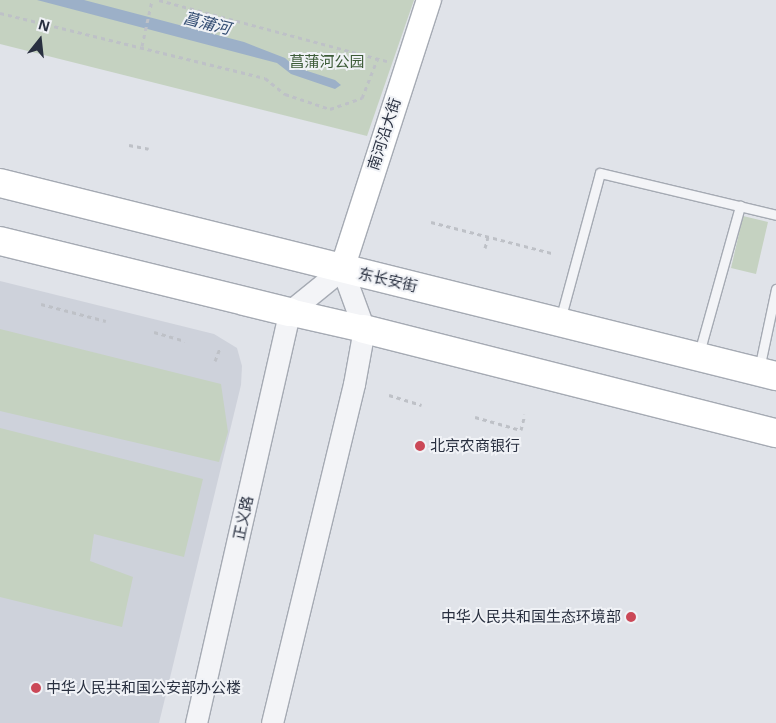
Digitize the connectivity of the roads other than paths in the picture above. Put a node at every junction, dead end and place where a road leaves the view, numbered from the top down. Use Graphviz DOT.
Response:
graph roads {
  1 [pos="429,0"];
  2 [pos="0,182"];
  3 [pos="740,206"];
  4 [pos="776,215"];
  5 [pos="0,241"];
  6 [pos="342,269"];
  7 [pos="776,289"];
  8 [pos="289,312"];
  9 [pos="560,320"];
  10 [pos="364,329"];
  11 [pos="698,355"];
  12 [pos="767,374"];
  13 [pos="776,433"];
  14 [pos="196,723"];
  15 [pos="272,723"];
  1 -- 6 [label="main road, 南河沿大街"];
  2 -- 6 [label="highway, 东长安街"];
  3 -- 4 [label="lane"];
  3 -- 9 [label="lane"];
  3 -- 11 [label="lane"];
  5 -- 8 [label="highway"];
  6 -- 8 [label="street"];
  6 -- 9 [label="highway, 东长安街"];
  6 -- 10 [label="street"];
  7 -- 12 [label="lane"];
  8 -- 10 [label="main road"];
  8 -- 14 [label="street, 正义路"];
  9 -- 11 [label="highway, 东长安街"];
  10 -- 13 [label="highway"];
  10 -- 15 [label="street"];
  11 -- 12 [label="highway, 东长安街"];
}
